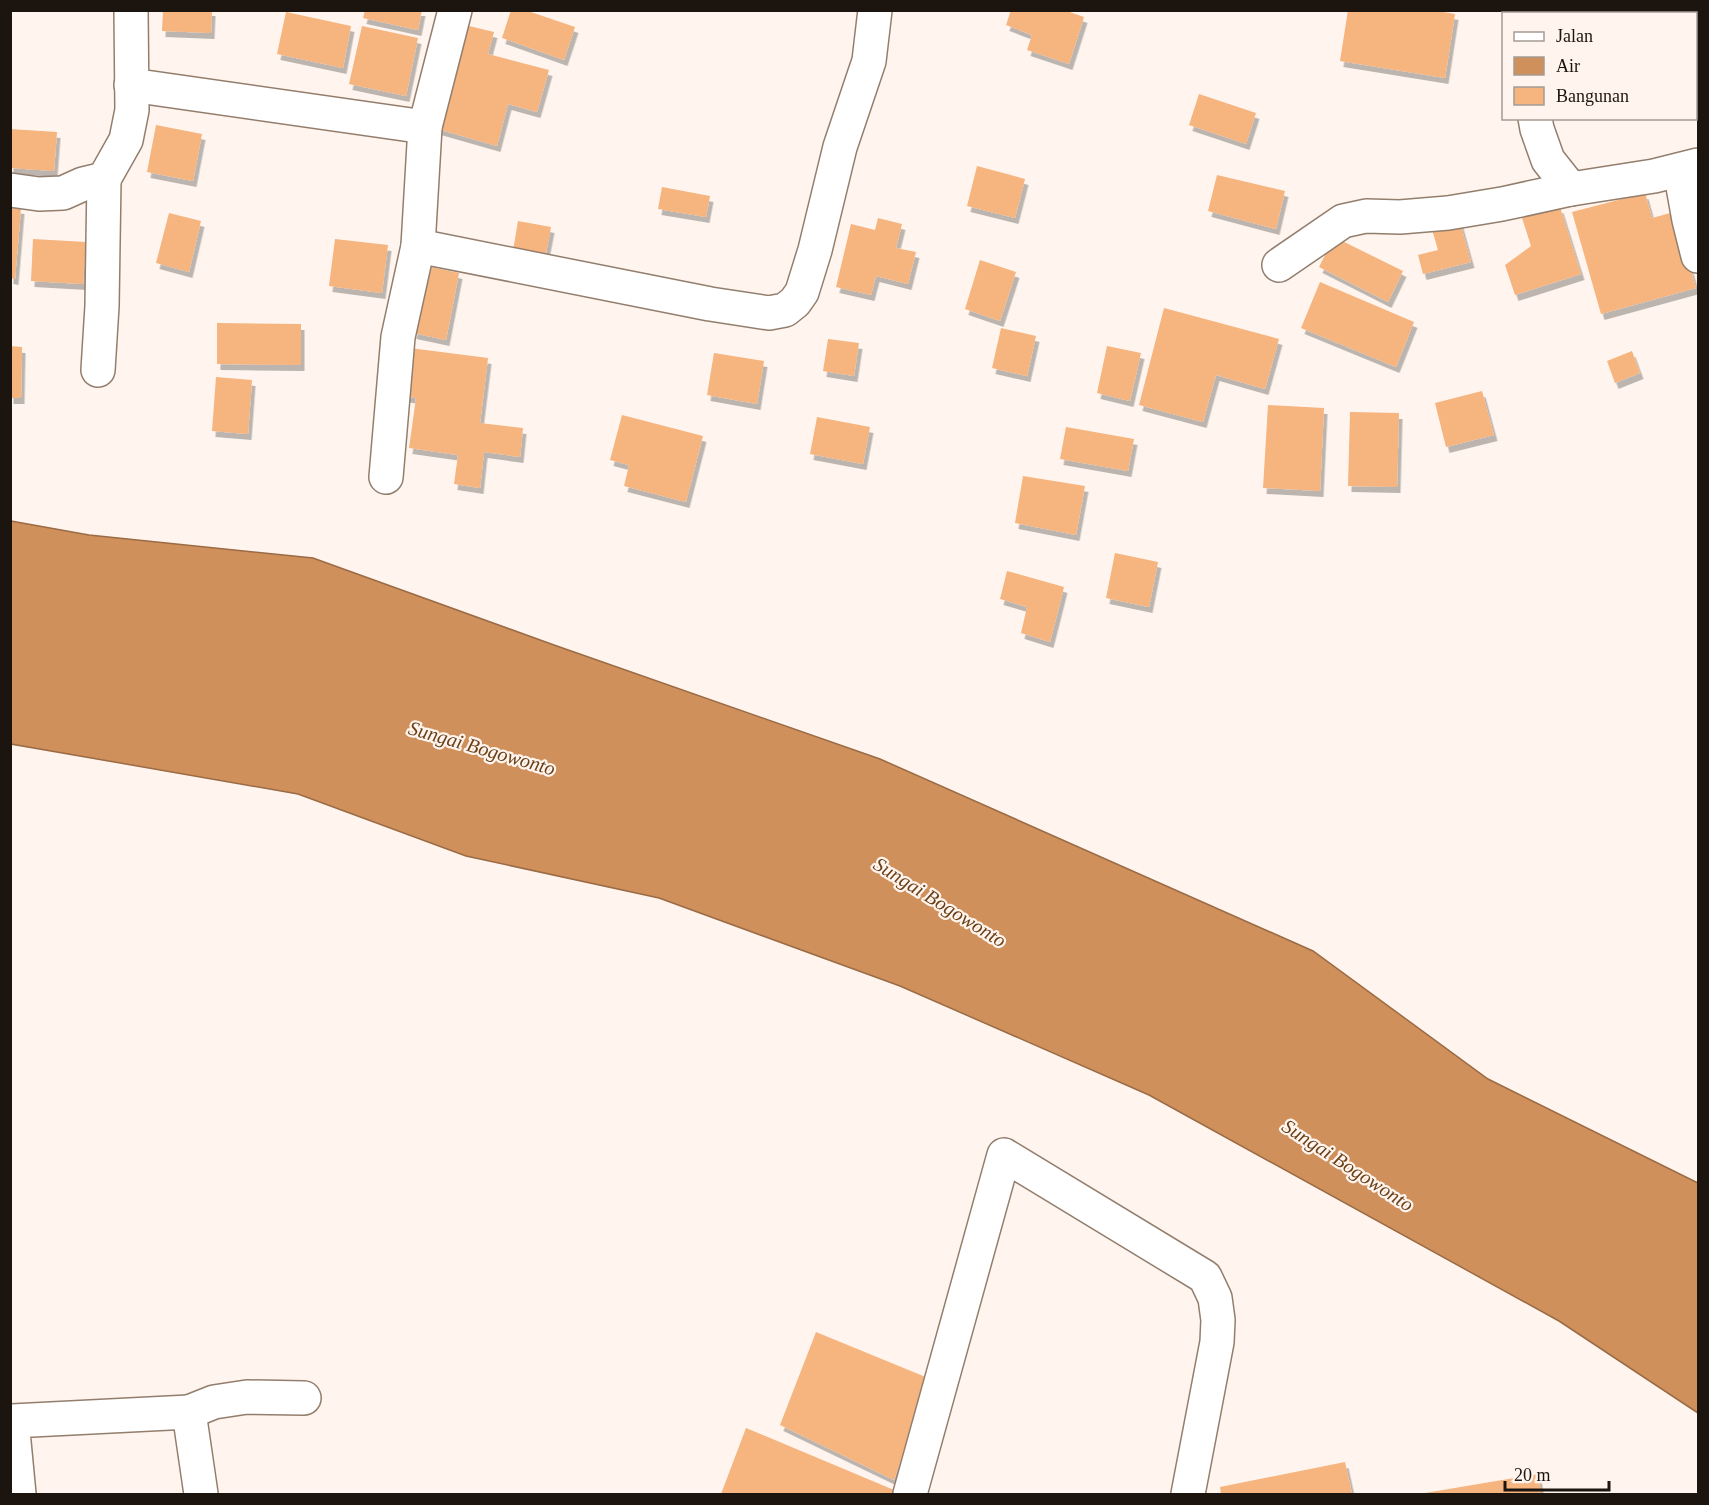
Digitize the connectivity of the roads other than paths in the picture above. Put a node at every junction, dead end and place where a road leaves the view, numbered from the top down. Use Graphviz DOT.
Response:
graph roads {
  1 [pos="131,10"];
  2 [pos="455,10"];
  3 [pos="876,10"];
  4 [pos="131,85"];
  5 [pos="1535,120"];
  6 [pos="424,128"];
  7 [pos="1689,167"];
  8 [pos="104,179"];
  9 [pos="1571,189"];
  10 [pos="10,190"];
  11 [pos="418,246"];
  12 [pos="1698,256"];
  13 [pos="1279,265"];
  14 [pos="98,370"];
  15 [pos="386,477"];
  16 [pos="304,1398"];
  17 [pos="189,1412"];
  18 [pos="19,1494"];
  19 [pos="201,1494"];
  20 [pos="910,1494"];
  21 [pos="1188,1494"];
  1 -- 4 [label="street"];
  2 -- 6 [label="street"];
  3 -- 11 [label="street"];
  4 -- 6 [label="street"];
  4 -- 8 [label="street"];
  5 -- 9 [label="street"];
  6 -- 11 [label="street"];
  7 -- 9 [label="street"];
  7 -- 12 [label="street"];
  8 -- 10 [label="street"];
  8 -- 14 [label="street"];
  9 -- 13 [label="street"];
  11 -- 15 [label="street"];
  16 -- 17 [label="street"];
  17 -- 18 [label="street"];
  17 -- 19 [label="street"];
  20 -- 21 [label="street"];
}
